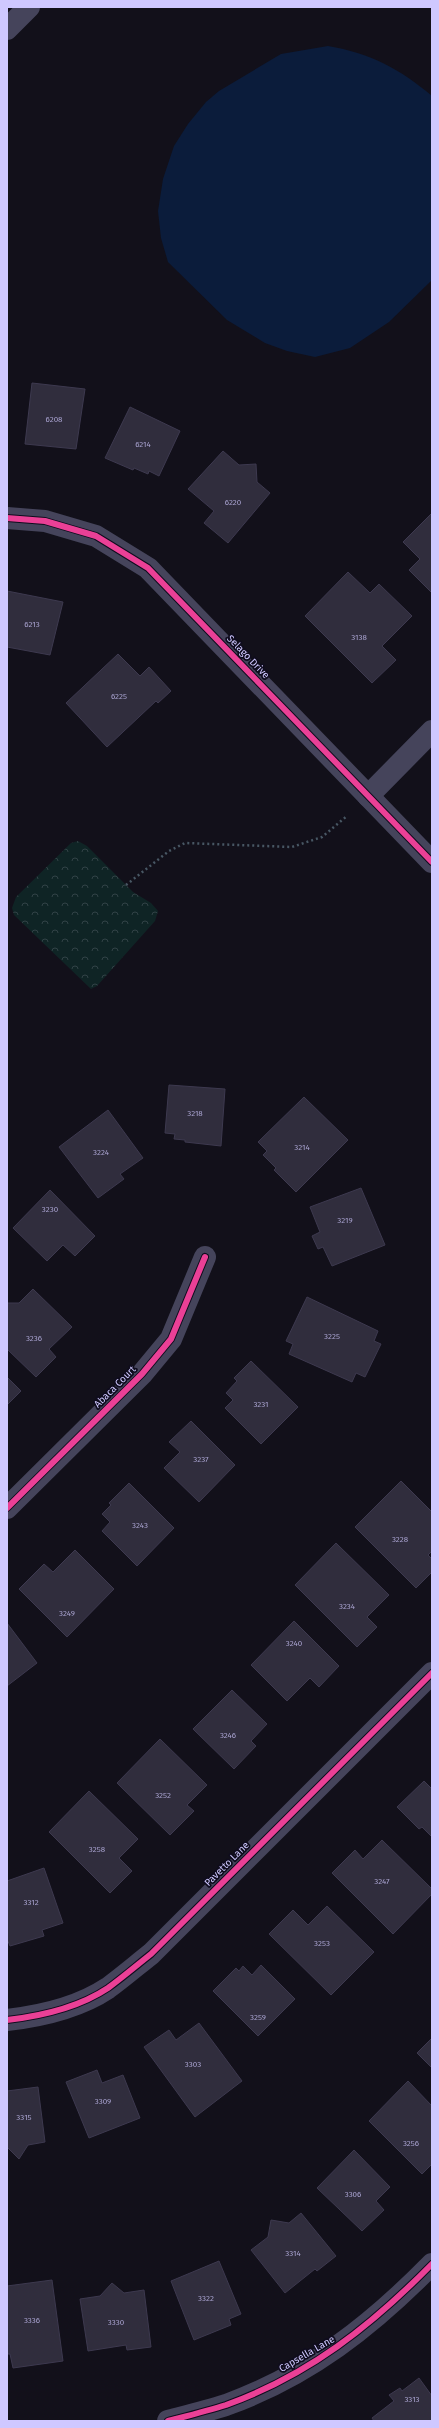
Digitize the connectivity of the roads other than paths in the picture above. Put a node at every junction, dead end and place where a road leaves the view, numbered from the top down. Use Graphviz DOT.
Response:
graph roads {
  1 [pos="29,7"];
  2 [pos="7,29"];
  3 [pos="12,518"];
  4 [pos="432,731"];
  5 [pos="368,796"];
  6 [pos="432,862"];
  7 [pos="205,1257"];
  8 [pos="7,1508"];
  9 [pos="432,1673"];
  10 [pos="7,2020"];
  11 [pos="432,2264"];
  12 [pos="168,2421"];
  1 -- 2 [label="street"];
  3 -- 5 [label="street, Selago Drive"];
  4 -- 5 [label="street"];
  5 -- 6 [label="street, Selago Drive"];
  7 -- 8 [label="street, Abaca Court"];
  9 -- 10 [label="street, Pavetto Lane"];
  11 -- 12 [label="street, Capsella Lane"];
}
